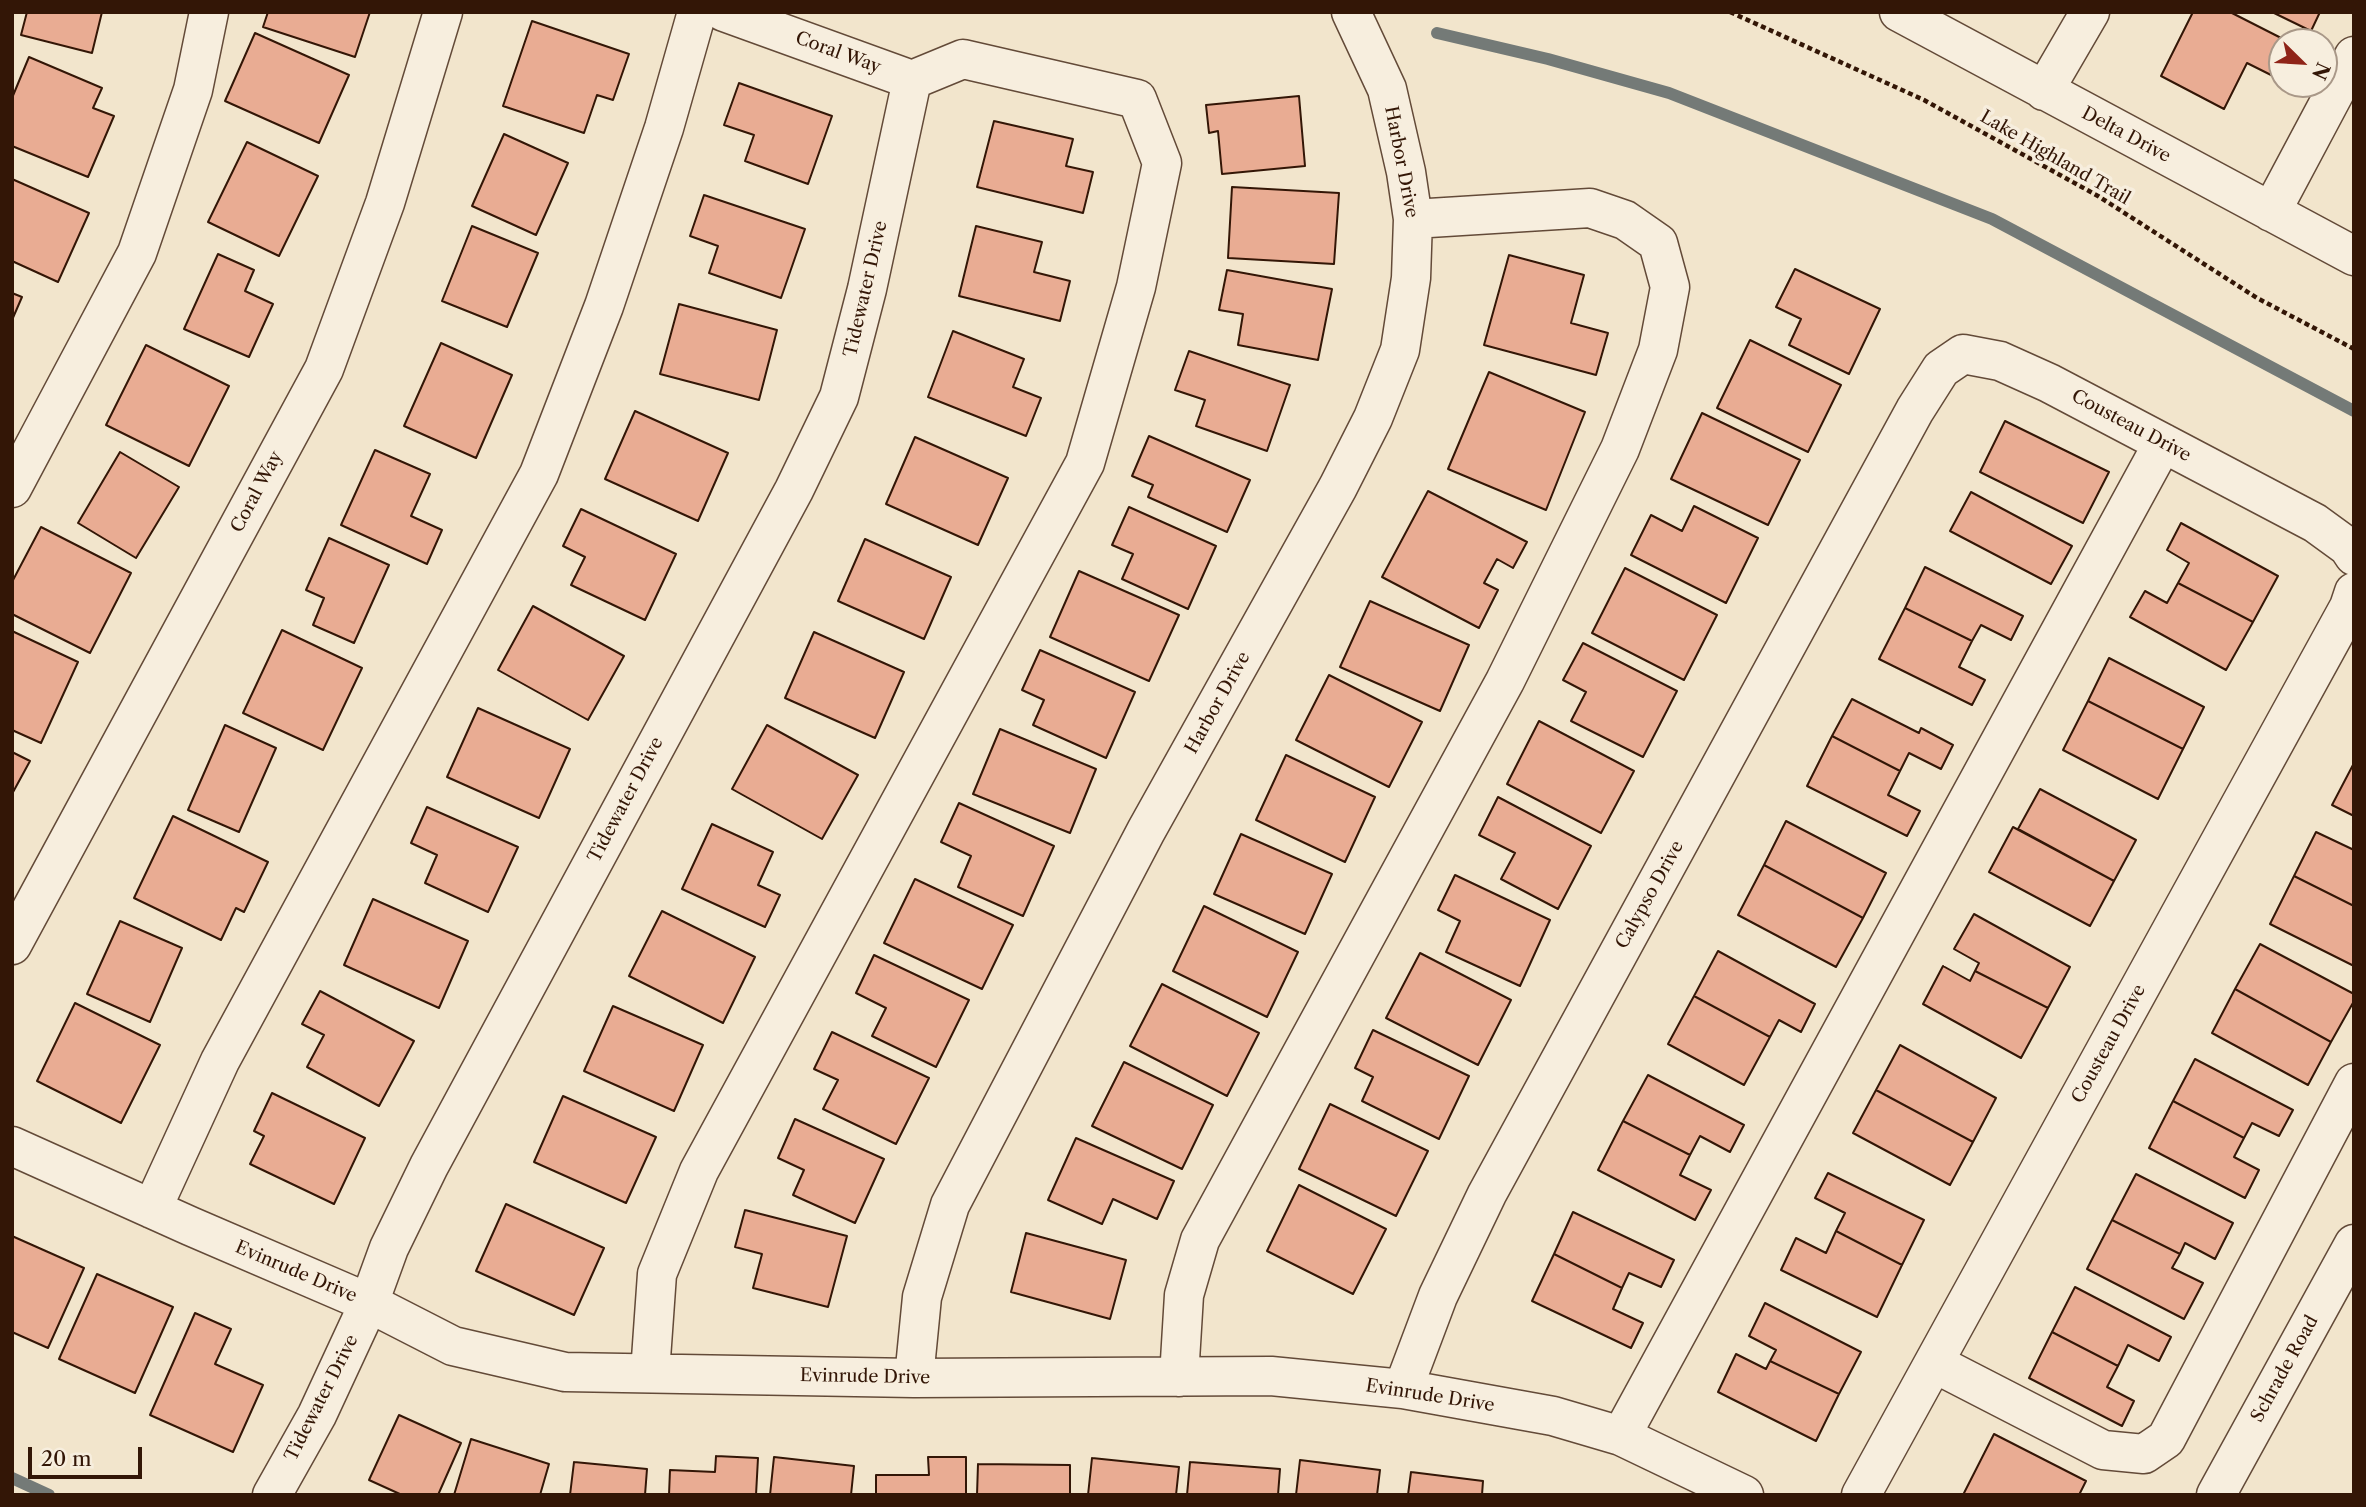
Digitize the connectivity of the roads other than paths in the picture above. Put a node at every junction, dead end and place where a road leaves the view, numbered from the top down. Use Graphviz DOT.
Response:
graph roads {
  1 [pos="209,12"];
  2 [pos="443,12"];
  3 [pos="697,12"];
  4 [pos="724,12"];
  5 [pos="1351,12"];
  6 [pos="1899,12"];
  7 [pos="2090,12"];
  8 [pos="2354,56"];
  9 [pos="912,80"];
  10 [pos="2044,91"];
  11 [pos="2271,212"];
  12 [pos="1413,219"];
  13 [pos="2354,256"];
  14 [pos="1915,410"];
  15 [pos="2163,443"];
  16 [pos="12,488"];
  17 [pos="2354,556"];
  18 [pos="2354,592"];
  19 [pos="2340,654"];
  20 [pos="12,946"];
  21 [pos="2354,1083"];
  22 [pos="12,1146"];
  23 [pos="152,1209"];
  24 [pos="2354,1244"];
  25 [pos="369,1303"];
  26 [pos="1934,1363"];
  27 [pos="650,1373"];
  28 [pos="1179,1377"];
  29 [pos="914,1378"];
  30 [pos="1403,1389"];
  31 [pos="1620,1436"];
  32 [pos="2227,1491"];
  33 [pos="272,1495"];
  34 [pos="1744,1495"];
  35 [pos="1861,1495"];
  1 -- 16 [label="street"];
  2 -- 20 [label="street, Coral Way"];
  3 -- 23 [label="street"];
  4 -- 9 [label="street, Coral Way"];
  5 -- 12 [label="street, Harbor Drive"];
  6 -- 10 [label="street, Delta Drive"];
  7 -- 10 [label="street"];
  8 -- 11 [label="street"];
  9 -- 25 [label="street, Tidewater Drive"];
  9 -- 27 [label="street"];
  10 -- 11 [label="street, Delta Drive"];
  11 -- 13 [label="street, Delta Drive"];
  12 -- 28 [label="street"];
  12 -- 29 [label="street, Harbor Drive"];
  14 -- 15 [label="street, Cousteau Drive"];
  14 -- 30 [label="street, Calypso Drive"];
  15 -- 17 [label="street, Cousteau Drive"];
  15 -- 31 [label="street"];
  18 -- 19 [label="street, Cousteau Drive"];
  19 -- 26 [label="street, Cousteau Drive"];
  21 -- 26 [label="street"];
  22 -- 23 [label="street, Evinrude Drive"];
  23 -- 25 [label="street, Evinrude Drive"];
  24 -- 32 [label="street, Schrade Road"];
  25 -- 27 [label="street, Evinrude Drive"];
  25 -- 33 [label="street, Tidewater Drive"];
  26 -- 35 [label="street, Cousteau Drive"];
  27 -- 29 [label="street, Evinrude Drive"];
  28 -- 29 [label="street, Evinrude Drive"];
  28 -- 30 [label="street, Evinrude Drive"];
  30 -- 31 [label="street, Evinrude Drive"];
  31 -- 34 [label="street, Evinrude Drive"];
}
